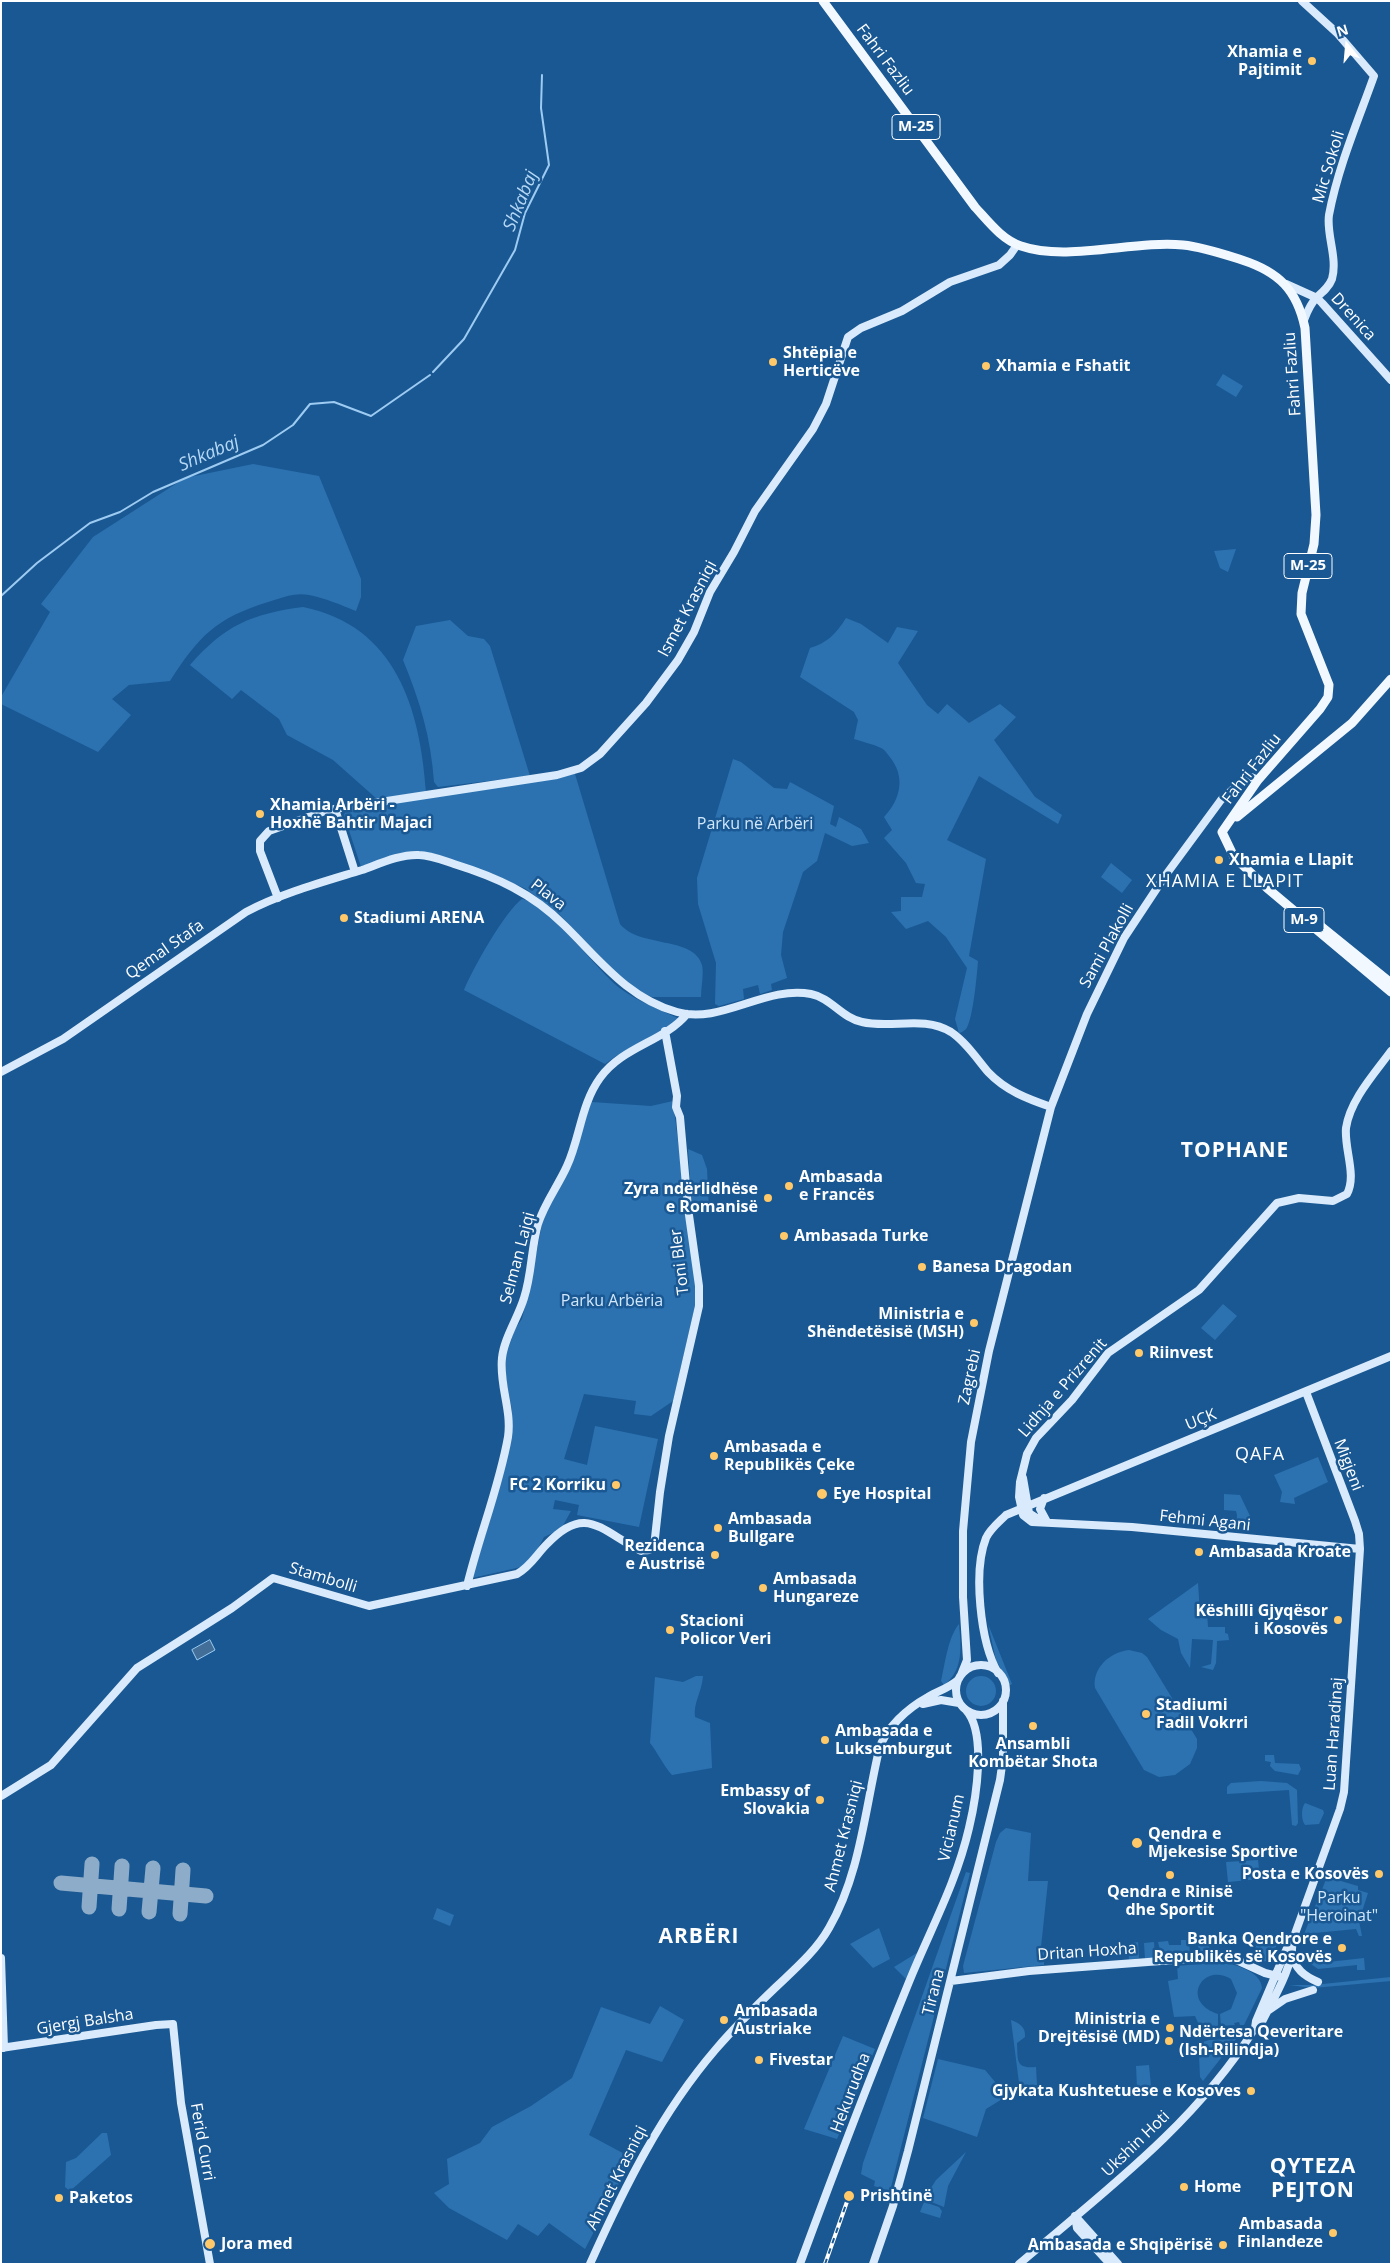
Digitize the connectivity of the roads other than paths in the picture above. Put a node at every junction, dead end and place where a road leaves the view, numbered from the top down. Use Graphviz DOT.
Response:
graph roads {
  1 [pos="823,1"];
  2 [pos="1302,1"];
  3 [pos="1017,245"];
  4 [pos="1286,284"];
  5 [pos="1317,298"];
  6 [pos="1304,320"];
  7 [pos="1391,380"];
  8 [pos="1391,679"];
  9 [pos="1258,780"];
  10 [pos="335,808"];
  11 [pos="1232,819"];
  12 [pos="1226,841"];
  13 [pos="355,872"];
  14 [pos="278,898"];
  15 [pos="1391,983"];
  16 [pos="1391,992"];
  17 [pos="688,1014"];
  18 [pos="665,1032"];
  19 [pos="1391,1051"];
  20 [pos="1,1072"];
  21 [pos="1051,1107"];
  22 [pos="1391,1356"];
  23 [pos="1306,1392"];
  24 [pos="1044,1498"];
  25 [pos="1024,1506"];
  26 [pos="1006,1515"];
  27 [pos="1029,1521"];
  28 [pos="1047,1522"];
  29 [pos="654,1547"];
  30 [pos="1360,1549"];
  31 [pos="467,1586"];
  32 [pos="968,1660"];
  33 [pos="989,1662"];
  34 [pos="976,1666"];
  35 [pos="960,1678"];
  36 [pos="1003,1701"];
  37 [pos="959,1703"];
  38 [pos="914,1708"];
  39 [pos="966,1710"];
  40 [pos="990,1714"];
  41 [pos="978,1715"];
  42 [pos="975,1724"];
  43 [pos="1002,1724"];
  44 [pos="1,1796"];
  45 [pos="930,1933"];
  46 [pos="1292,1942"];
  47 [pos="1292,1953"];
  48 [pos="1,1958"];
  49 [pos="1278,1980"];
  50 [pos="951,1981"];
  51 [pos="1318,1982"];
  52 [pos="1313,1990"];
  53 [pos="1268,2011"];
  54 [pos="173,2024"];
  55 [pos="1255,2028"];
  56 [pos="3,2048"];
  57 [pos="1075,2216"];
  58 [pos="210,2264"];
  59 [pos="590,2264"];
  60 [pos="800,2264"];
  61 [pos="873,2264"];
  62 [pos="1018,2264"];
  63 [pos="1110,2264"];
  64 [pos="1118,2264"];
  1 -- 3 [label="main road, Fahri Fazliu / M-25"];
  2 -- 5 [label="street, Mic Sokoli"];
  3 -- 4 [label="main road, Fahri Fazliu / M-25"];
  3 -- 10 [label="street, Ismet Krasniqi"];
  4 -- 5 [label="street, Drenica"];
  4 -- 6 [label="main road, Fahri Fazliu / M-25"];
  5 -- 6 [label="street, Mic Sokoli"];
  5 -- 7 [label="street, Drenica"];
  6 -- 9 [label="main road, Fahri Fazliu / M-25"];
  8 -- 11 [label="main road"];
  9 -- 11 [label="main road, Fahri Fazliu / M-25"];
  9 -- 21 [label="street, Sami Plakolli"];
  10 -- 13 [label="street"];
  10 -- 14 [label="street, Ismet Krasniqi"];
  11 -- 12 [label="main road, Fahri Fazliu"];
  12 -- 15 [label="main road, M-9"];
  12 -- 16 [label="main road, M-9"];
  13 -- 14 [label="street, Qemal Stafa"];
  13 -- 17 [label="street, Plava"];
  14 -- 20 [label="street, Qemal Stafa"];
  17 -- 18 [label="street, Selman Lajqi"];
  17 -- 21 [label="street, Plava"];
  18 -- 29 [label="street, Toni Bler"];
  18 -- 31 [label="street, Selman Lajqi"];
  19 -- 25 [label="street, Lidhja e Prizrenit"];
  21 -- 32 [label="street, Zagrebi"];
  22 -- 23 [label="street, UÇK"];
  23 -- 24 [label="street, UÇK"];
  23 -- 30 [label="street, Migjeni"];
  24 -- 25 [label="street, UÇK"];
  24 -- 28 [label="street"];
  25 -- 26 [label="street"];
  25 -- 27 [label="street"];
  25 -- 28 [label="street"];
  26 -- 27 [label="street, Fehmi Agani"];
  26 -- 33 [label="street"];
  27 -- 28 [label="street, Fehmi Agani"];
  28 -- 30 [label="street, Fehmi Agani"];
  29 -- 31 [label="street, Stambolli"];
  30 -- 46 [label="street, Luan Haradinaj"];
  31 -- 44 [label="street, Stambolli"];
  32 -- 34 [label="street"];
  32 -- 35 [label="street, Zagrebi"];
  33 -- 34 [label="street"];
  33 -- 36 [label="street"];
  34 -- 35 [label="street"];
  35 -- 37 [label="street"];
  35 -- 38 [label="street, Ahmet Krasniqi"];
  36 -- 40 [label="street"];
  36 -- 43 [label="street, Tirana"];
  37 -- 38 [label="street, Ahmet Krasniqi"];
  37 -- 39 [label="street"];
  38 -- 59 [label="street, Ahmet Krasniqi"];
  39 -- 41 [label="street"];
  39 -- 42 [label="street"];
  40 -- 41 [label="street"];
  40 -- 43 [label="street"];
  41 -- 42 [label="street"];
  42 -- 45 [label="street, Vicianum"];
  43 -- 50 [label="street, Tirana"];
  45 -- 60 [label="street, Hekurudha"];
  46 -- 47 [label="street, Luan Haradinaj"];
  46 -- 49 [label="street, Luan Haradinaj"];
  47 -- 49 [label="street, Luan Haradinaj"];
  47 -- 51 [label="street"];
  48 -- 56 [label="street"];
  49 -- 50 [label="street, Dritan Hoxha"];
  49 -- 53 [label="street, Ukshin Hoti"];
  49 -- 55 [label="street, Ukshin Hoti"];
  50 -- 61 [label="street, Tirana"];
  52 -- 53 [label="street"];
  53 -- 55 [label="street, Ukshin Hoti"];
  54 -- 56 [label="street, Gjergj Balsha"];
  54 -- 58 [label="street, Ferid Curri"];
  55 -- 57 [label="street, Ukshin Hoti"];
  57 -- 62 [label="street, Ukshin Hoti"];
  57 -- 63 [label="street"];
  57 -- 64 [label="street"];
}
